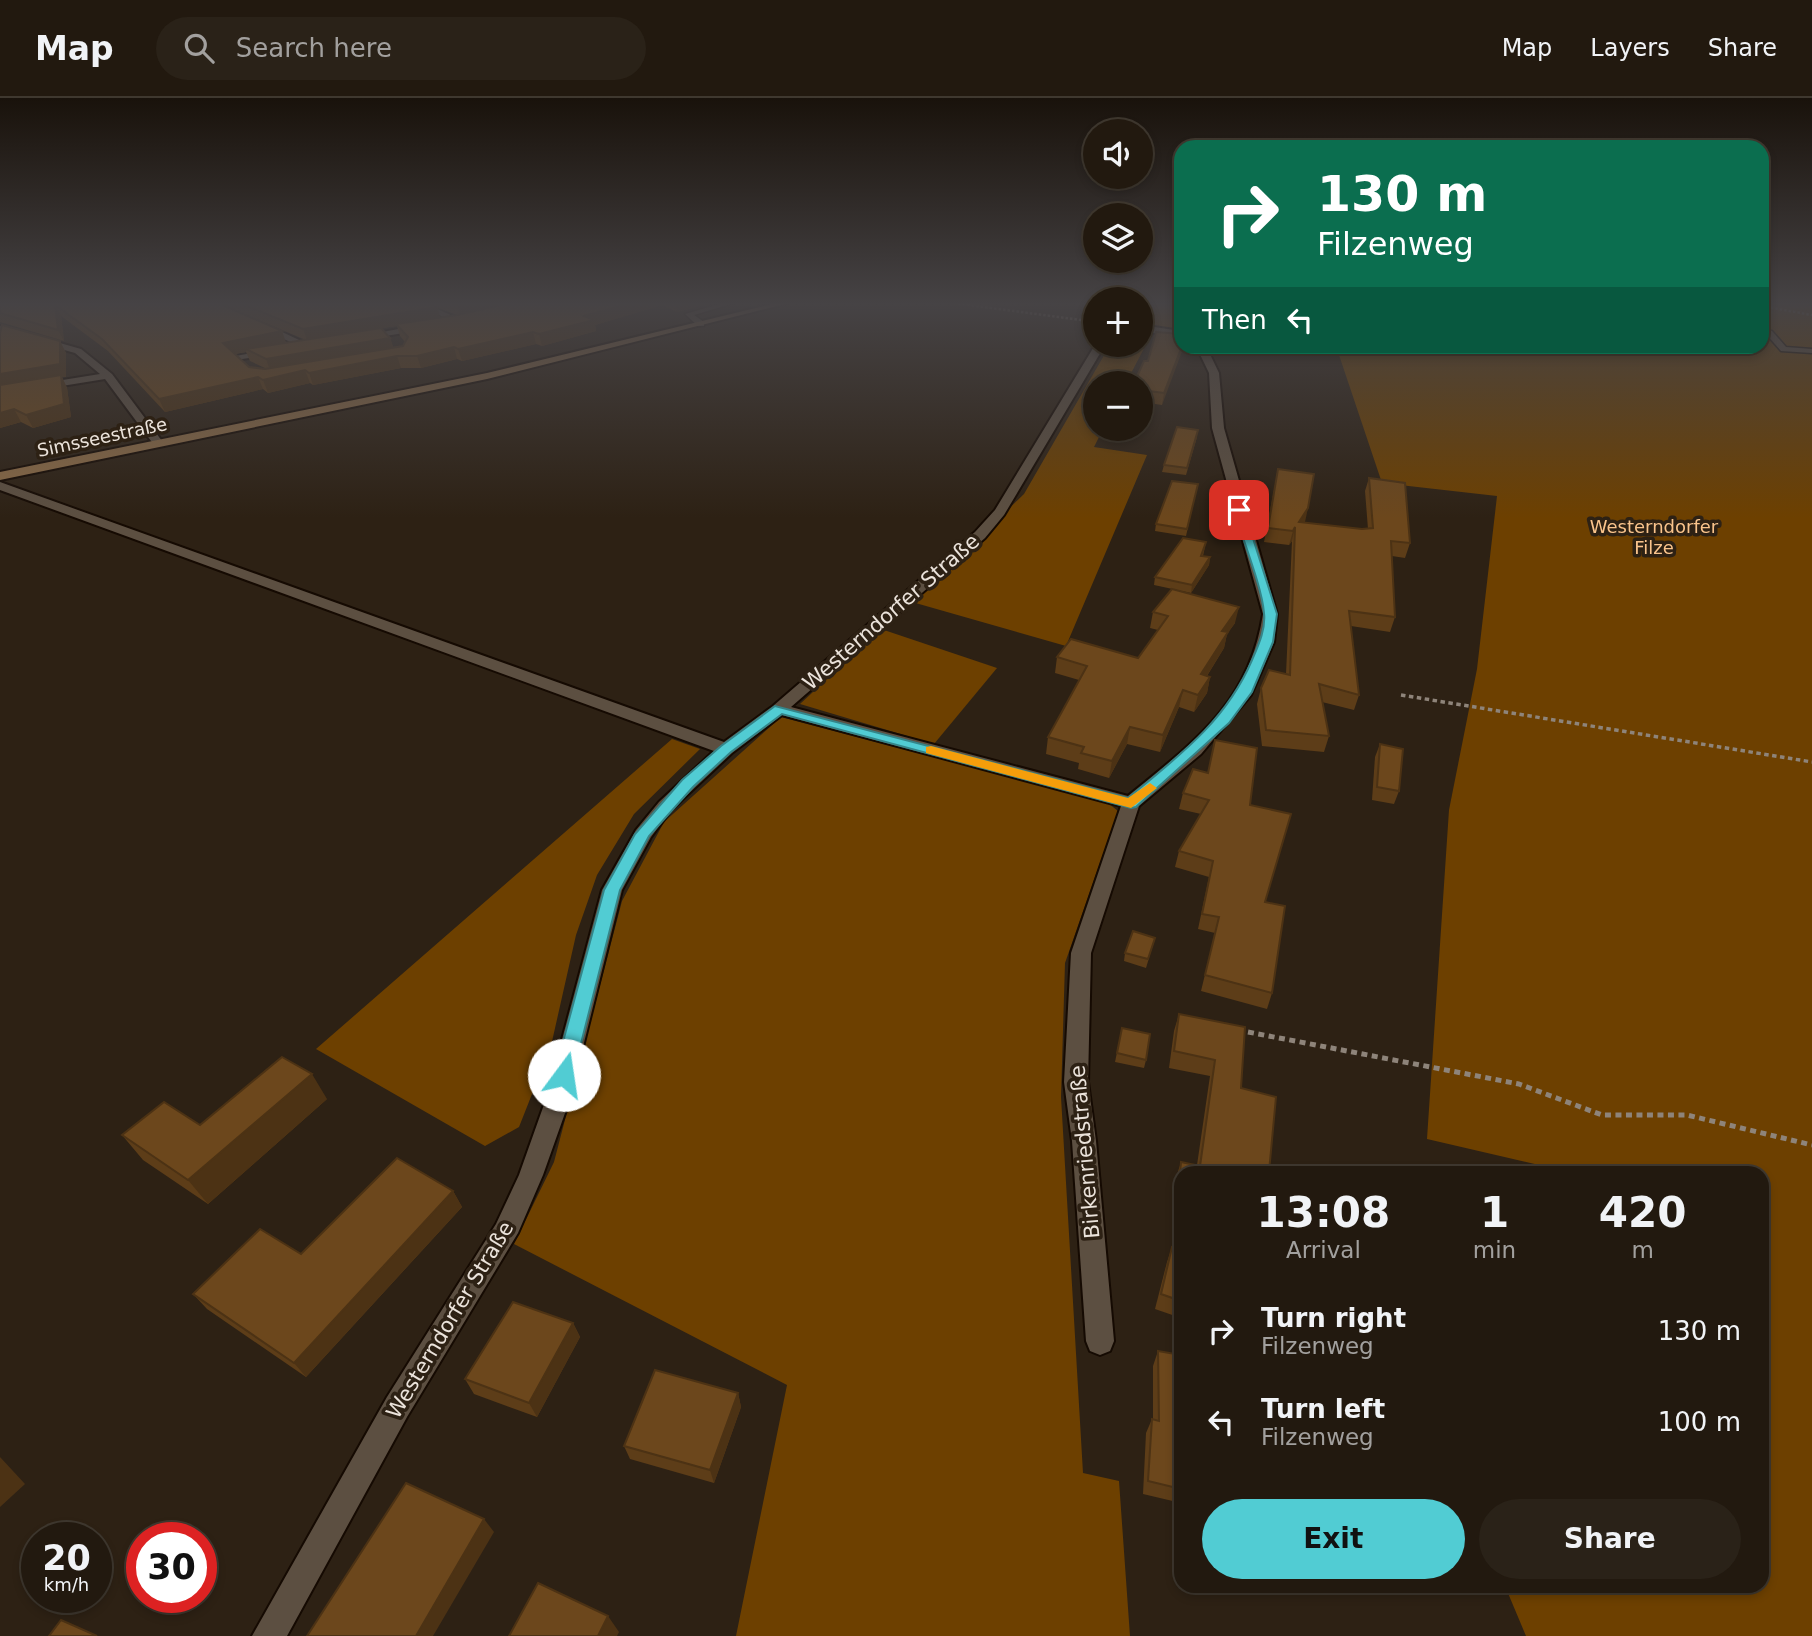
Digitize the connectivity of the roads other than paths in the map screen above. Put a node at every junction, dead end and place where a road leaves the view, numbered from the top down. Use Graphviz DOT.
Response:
graph roads {
  1 [pos="492,375"];
  2 [pos="1082,375"];
  3 [pos="1214,375"];
  4 [pos="108,376"];
  5 [pos="0,393"];
  6 [pos="158,443"];
  7 [pos="0,476"];
  8 [pos="0,486"];
  9 [pos="779,709"];
  10 [pos="726,749"];
  11 [pos="1131,803"];
  12 [pos="1100,1341"];
  13 [pos="269,1636"];
  1 -- 6 [label="main road, Simsseestraße"];
  2 -- 9 [label="street, Westerndorfer Straße"];
  3 -- 11 [label="street"];
  4 -- 5 [label="street"];
  4 -- 6 [label="street"];
  6 -- 7 [label="main road, Simsseestraße"];
  8 -- 10 [label="street"];
  9 -- 10 [label="street, Westerndorfer Straße"];
  9 -- 11 [label="street"];
  10 -- 13 [label="street, Westerndorfer Straße"];
  11 -- 12 [label="street, Birkenriedstraße"];
}
